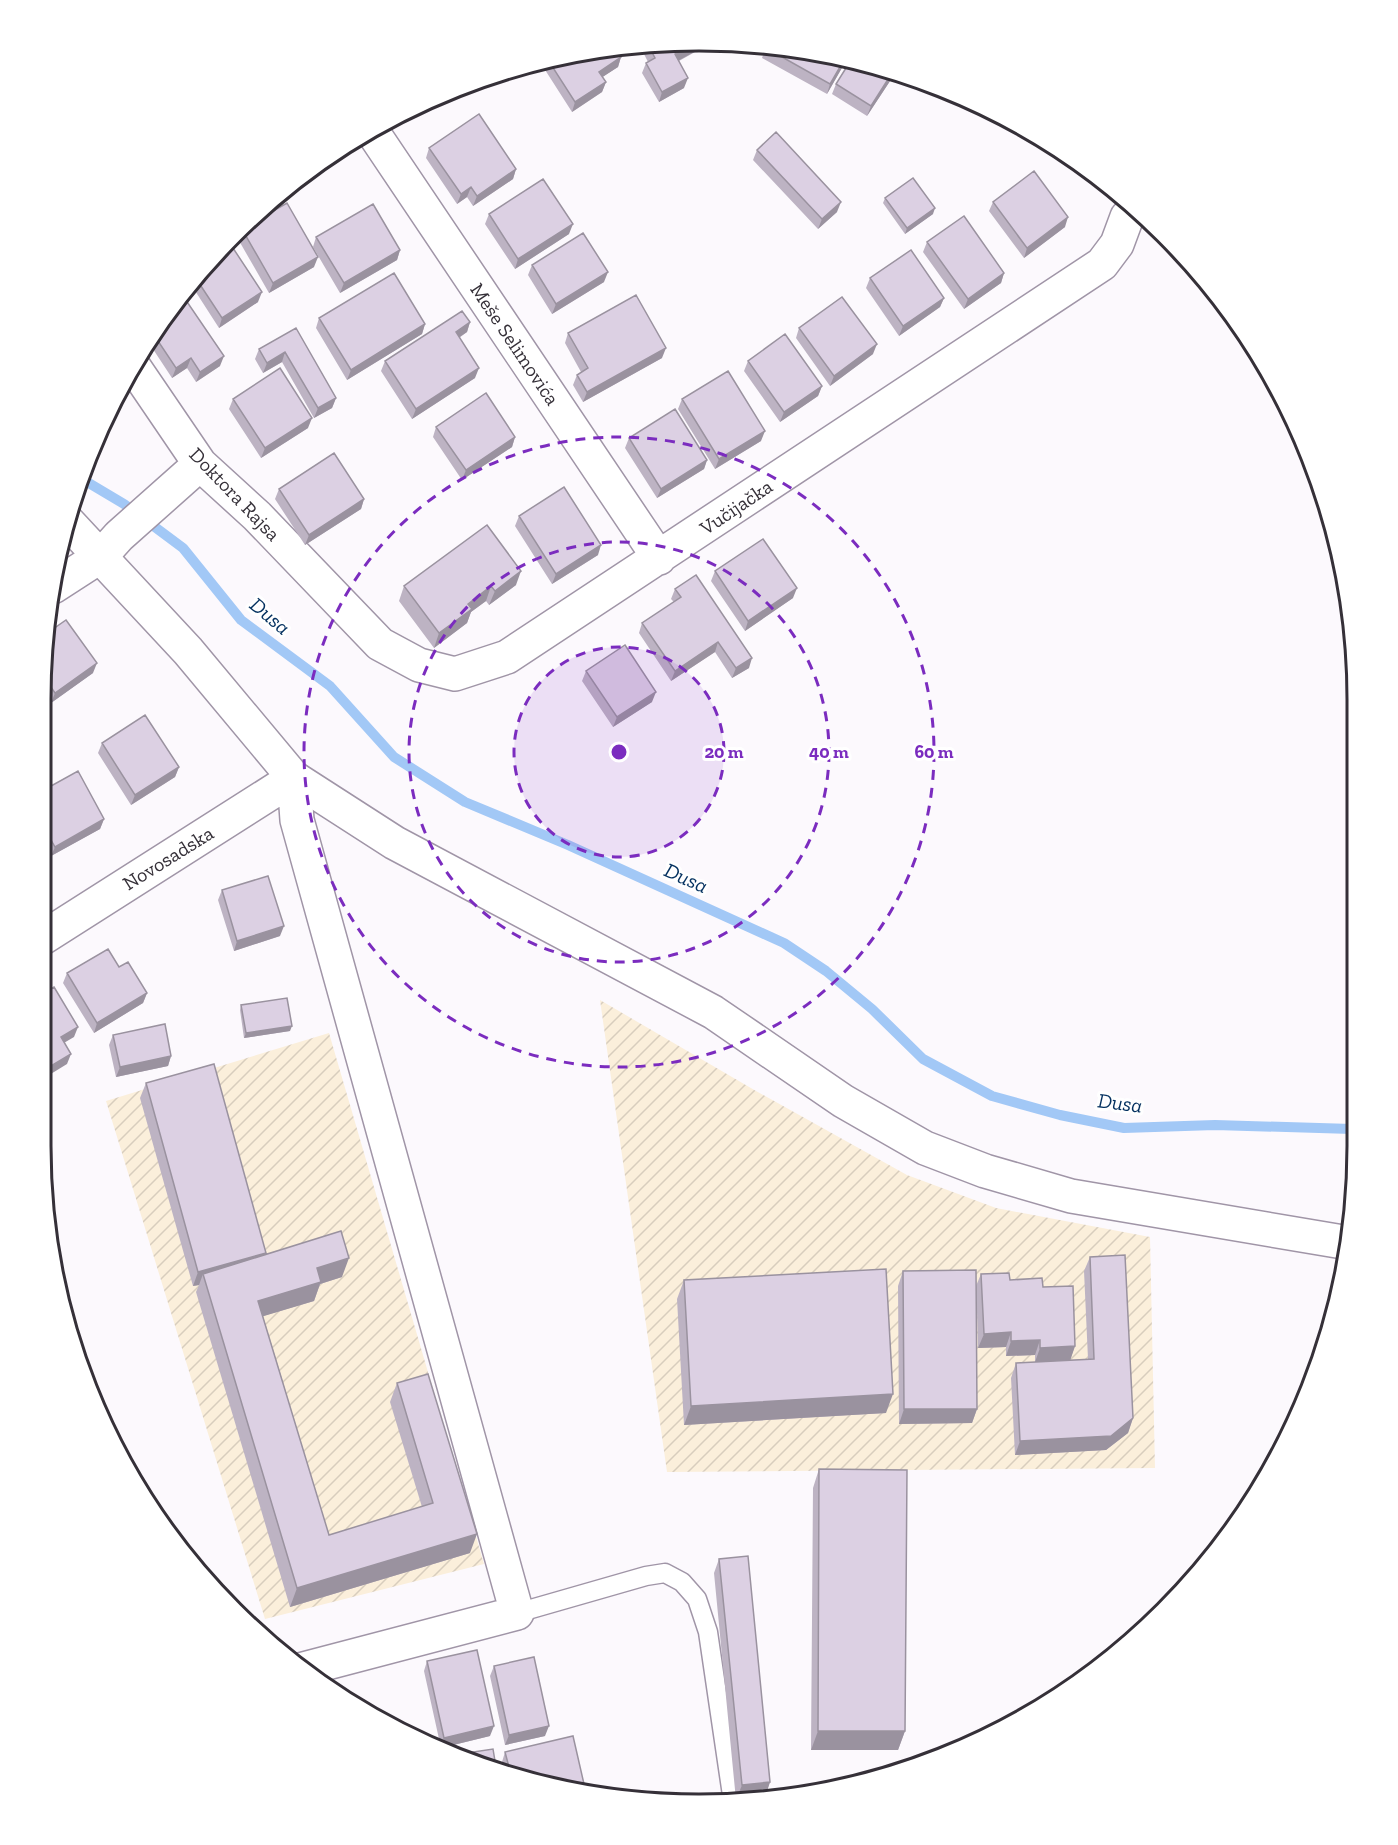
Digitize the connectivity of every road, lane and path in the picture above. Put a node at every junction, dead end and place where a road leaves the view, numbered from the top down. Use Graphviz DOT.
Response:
graph roads {
  1 [pos="376,137"];
  2 [pos="1127,217"];
  3 [pos="138,375"];
  4 [pos="189,474"];
  5 [pos="75,525"];
  6 [pos="110,546"];
  7 [pos="659,558"];
  8 [pos="62,582"];
  9 [pos="322,585"];
  10 [pos="294,778"];
  11 [pos="51,933"];
  12 [pos="1339,1242"];
  13 [pos="517,1613"];
  14 [pos="314,1666"];
  15 [pos="732,1793"];
  1 -- 7 [label="street, Meše Selimovića"];
  2 -- 7 [label="street, Vučijačka"];
  3 -- 4 [label="street, Doktora Rajsa"];
  4 -- 6 [label="street"];
  4 -- 9 [label="street, Doktora Rajsa"];
  5 -- 6 [label="street"];
  6 -- 8 [label="street"];
  6 -- 10 [label="street"];
  7 -- 9 [label="street, Vučijačka"];
  10 -- 11 [label="street, Novosadska"];
  10 -- 12 [label="street"];
  10 -- 13 [label="street"];
  13 -- 14 [label="street"];
  13 -- 15 [label="lane"];
}
